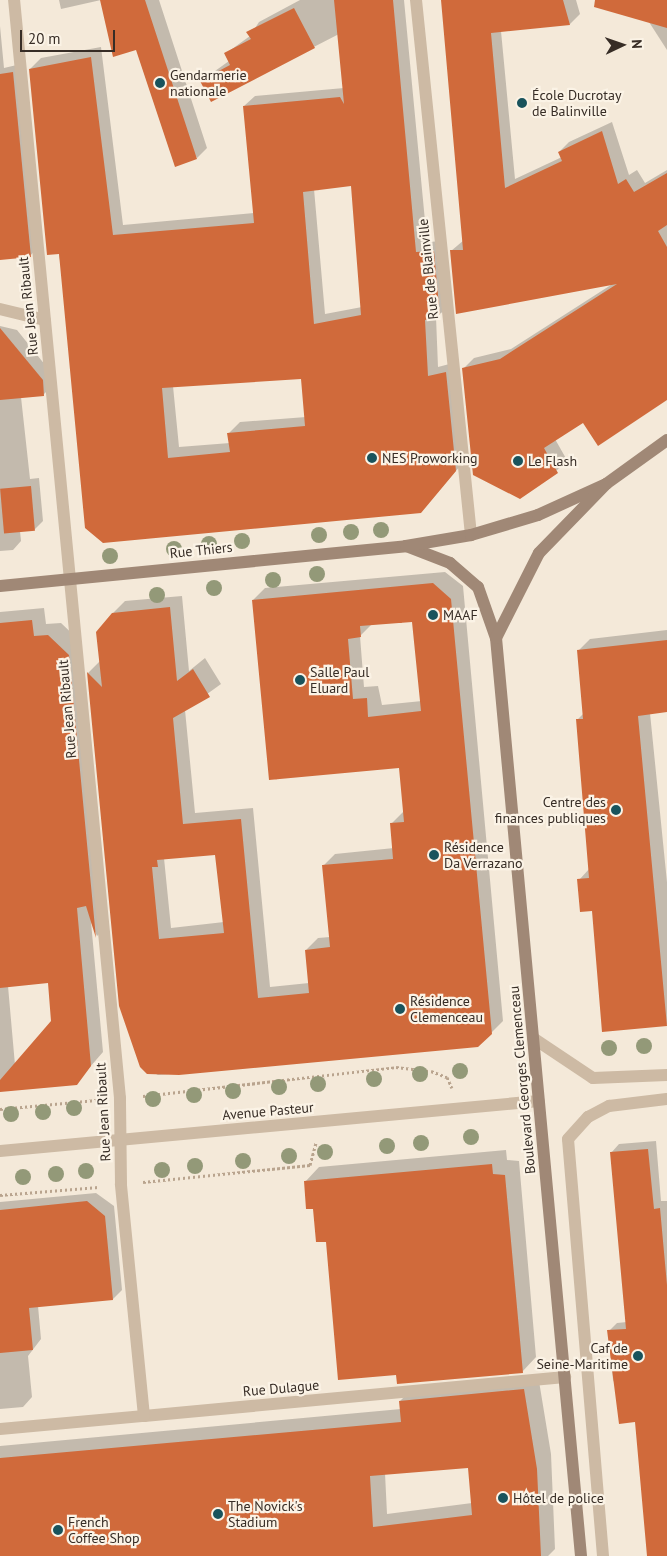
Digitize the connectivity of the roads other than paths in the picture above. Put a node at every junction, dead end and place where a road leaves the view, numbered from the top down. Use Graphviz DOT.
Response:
graph roads {
  1 [pos="14,0"];
  2 [pos="416,0"];
  3 [pos="0,310"];
  4 [pos="45,320"];
  5 [pos="667,440"];
  6 [pos="606,484"];
  7 [pos="471,535"];
  8 [pos="406,546"];
  9 [pos="70,578"];
  10 [pos="0,586"];
  11 [pos="496,638"];
  12 [pos="533,1038"];
  13 [pos="667,1075"];
  14 [pos="667,1099"];
  15 [pos="539,1102"];
  16 [pos="120,1140"];
  17 [pos="0,1151"];
  18 [pos="565,1378"];
  19 [pos="144,1416"];
  20 [pos="0,1429"];
  21 [pos="581,1556"];
  22 [pos="603,1556"];
  1 -- 4 [label="street, Rue Jean Ribault"];
  2 -- 7 [label="street, Rue de Blainville"];
  3 -- 4 [label="street"];
  4 -- 9 [label="street, Rue Jean Ribault"];
  5 -- 6 [label="main road"];
  6 -- 7 [label="main road, Rue Thiers"];
  6 -- 11 [label="main road, Boulevard Georges Clemenceau"];
  7 -- 8 [label="main road, Rue Thiers"];
  8 -- 9 [label="main road, Rue Thiers"];
  8 -- 11 [label="main road, Rue Thiers"];
  9 -- 10 [label="main road, Rue Thiers"];
  9 -- 16 [label="street, Rue Jean Ribault"];
  11 -- 12 [label="main road, Boulevard Georges Clemenceau"];
  12 -- 13 [label="street"];
  12 -- 15 [label="main road, Boulevard Georges Clemenceau"];
  14 -- 22 [label="street"];
  15 -- 16 [label="street, Avenue Pasteur"];
  15 -- 18 [label="main road, Boulevard Georges Clemenceau"];
  16 -- 17 [label="street, Avenue Pasteur"];
  16 -- 19 [label="street, Rue Jean Ribault"];
  18 -- 19 [label="street, Rue Dulague"];
  18 -- 21 [label="main road, Boulevard Georges Clemenceau"];
  19 -- 20 [label="street, Rue Dulague"];
}
